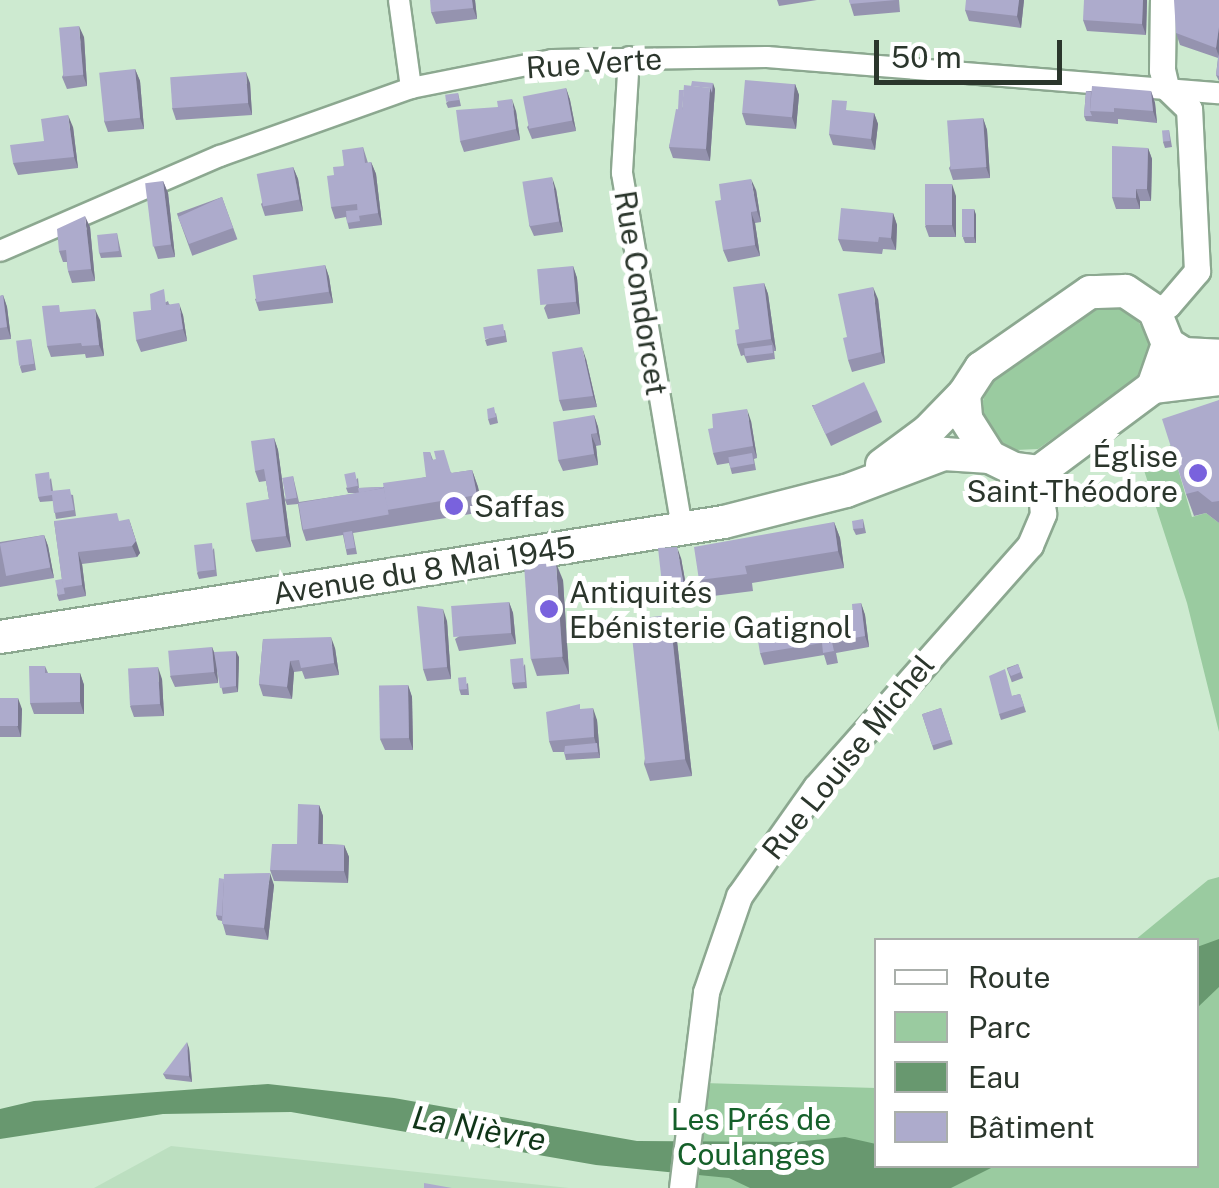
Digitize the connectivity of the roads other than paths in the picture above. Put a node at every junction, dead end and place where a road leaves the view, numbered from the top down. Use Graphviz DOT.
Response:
graph roads {
  1 [pos="399,0"];
  2 [pos="1164,0"];
  3 [pos="630,57"];
  4 [pos="1166,87"];
  5 [pos="411,88"];
  6 [pos="1219,93"];
  7 [pos="0,251"];
  8 [pos="1156,311"];
  9 [pos="1168,344"];
  10 [pos="1219,356"];
  11 [pos="1219,379"];
  12 [pos="1153,386"];
  13 [pos="964,394"];
  14 [pos="990,457"];
  15 [pos="1039,472"];
  16 [pos="846,491"];
  17 [pos="682,527"];
  18 [pos="0,637"];
  19 [pos="682,1188"];
  1 -- 5 [label="street"];
  2 -- 4 [label="street"];
  3 -- 4 [label="street, Rue Verte"];
  3 -- 5 [label="street, Rue Verte"];
  3 -- 17 [label="street, Rue Condorcet"];
  4 -- 6 [label="street, Rue Verte"];
  4 -- 8 [label="street"];
  5 -- 7 [label="street, Rue Verte"];
  8 -- 9 [label="main road"];
  8 -- 13 [label="main road, Avenue du 8 Mai 1945"];
  9 -- 10 [label="main road"];
  9 -- 12 [label="main road"];
  11 -- 12 [label="main road"];
  12 -- 15 [label="main road"];
  13 -- 14 [label="main road"];
  13 -- 16 [label="main road, Avenue du 8 Mai 1945"];
  14 -- 15 [label="main road, Avenue du 8 Mai 1945"];
  14 -- 16 [label="main road, Avenue du 8 Mai 1945"];
  15 -- 19 [label="street, Rue Louise Michel"];
  16 -- 17 [label="main road, Avenue du 8 Mai 1945"];
  17 -- 18 [label="main road, Avenue du 8 Mai 1945"];
}
